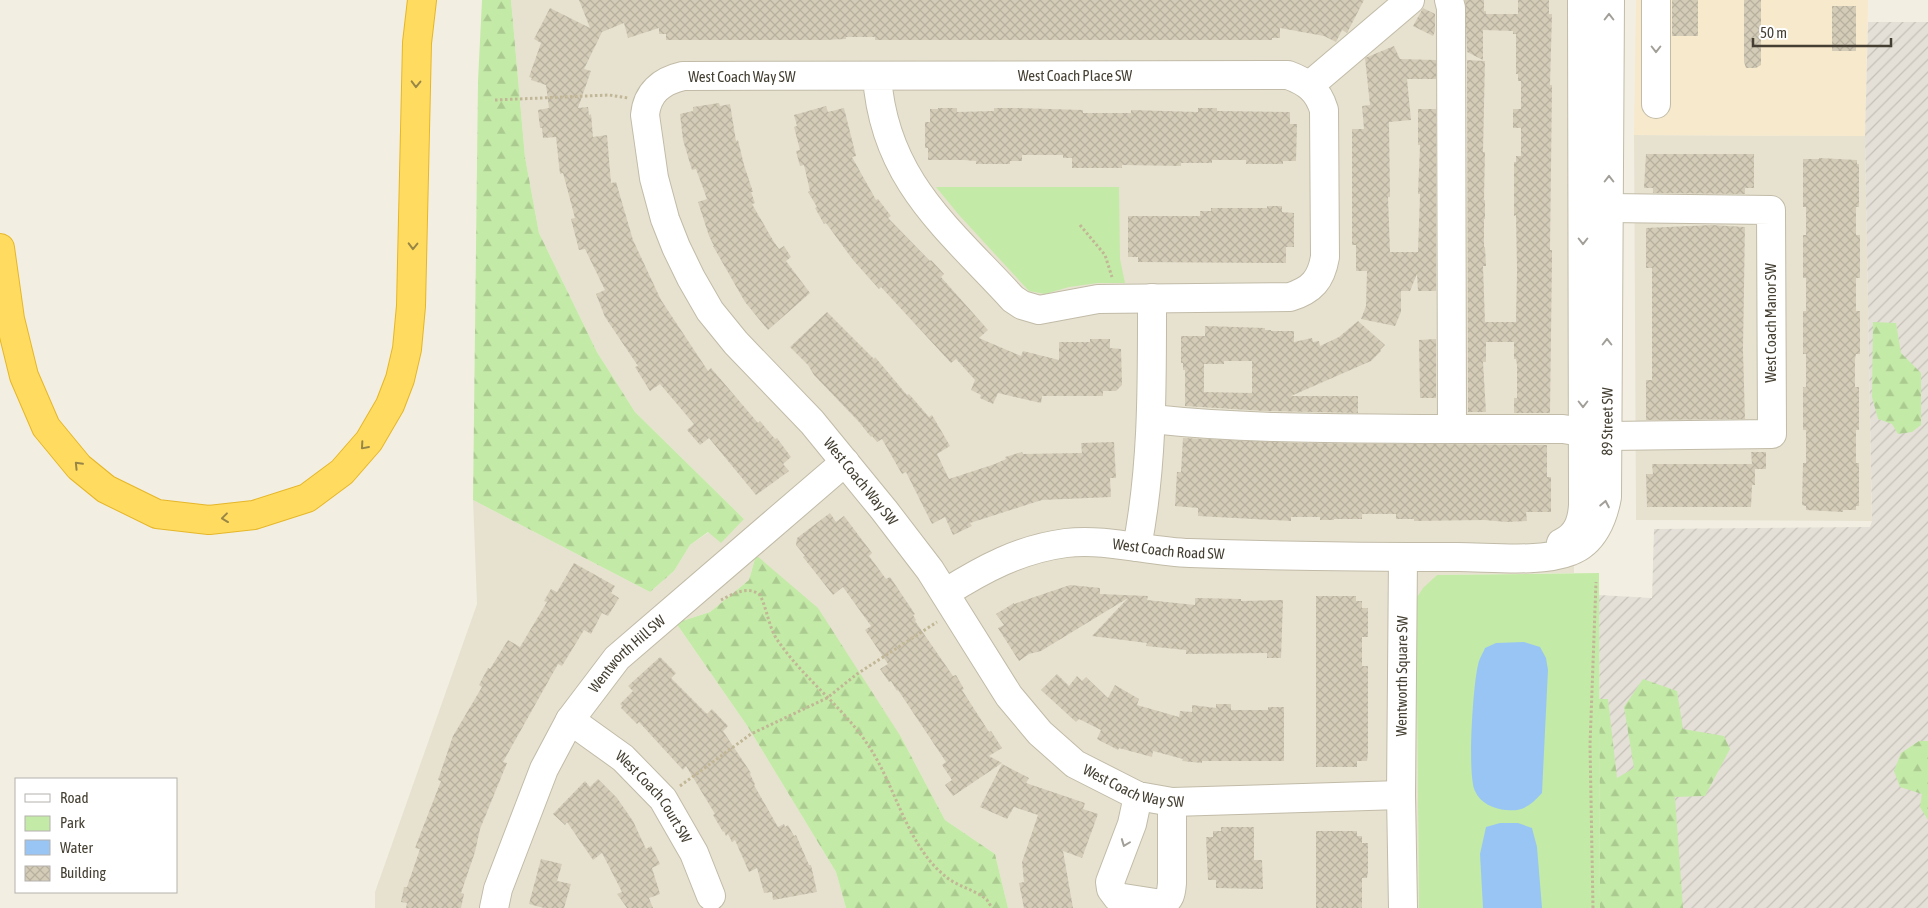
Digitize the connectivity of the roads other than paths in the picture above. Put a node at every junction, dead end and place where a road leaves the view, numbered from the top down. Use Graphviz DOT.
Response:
graph roads {
  1 [pos="407,0"];
  2 [pos="422,0"];
  3 [pos="1410,0"];
  4 [pos="1449,0"];
  5 [pos="1582,0"];
  6 [pos="1610,0"];
  7 [pos="1656,0"];
  8 [pos="417,43"];
  9 [pos="877,76"];
  10 [pos="1310,85"];
  11 [pos="1656,104"];
  12 [pos="1582,110"];
  13 [pos="1609,110"];
  14 [pos="1608,208"];
  15 [pos="0,248"];
  16 [pos="1595,290"];
  17 [pos="1152,298"];
  18 [pos="1152,419"];
  19 [pos="1452,429"];
  20 [pos="1595,434"];
  21 [pos="845,462"];
  22 [pos="1137,547"];
  23 [pos="1403,557"];
  24 [pos="944,606"];
  25 [pos="570,720"];
  26 [pos="1401,795"];
  27 [pos="1138,796"];
  28 [pos="1172,802"];
  29 [pos="711,896"];
  30 [pos="494,908"];
  31 [pos="1402,908"];
  1 -- 8 [label="highway"];
  2 -- 8 [label="highway"];
  3 -- 10 [label="street"];
  4 -- 19 [label="street"];
  5 -- 12 [label="street, 89 Street SW"];
  13 -- 6 [label="street, 89 Street SW, one-way"];
  7 -- 11 [label="street, one-way"];
  8 -- 15 [label="highway, one-way"];
  9 -- 10 [label="street, West Coach Place SW"];
  9 -- 17 [label="street"];
  9 -- 21 [label="street, West Coach Way SW"];
  10 -- 17 [label="street"];
  12 -- 13 [label="street"];
  12 -- 16 [label="street, 89 Street SW, one-way"];
  14 -- 13 [label="street, 89 Street SW, one-way"];
  14 -- 16 [label="street, 89 Street SW"];
  14 -- 20 [label="street, West Coach Manor SW"];
  16 -- 20 [label="street, 89 Street SW"];
  17 -- 18 [label="street"];
  18 -- 19 [label="street"];
  18 -- 22 [label="street"];
  19 -- 20 [label="street"];
  20 -- 23 [label="street, 89 Street SW"];
  21 -- 24 [label="street, West Coach Way SW"];
  21 -- 25 [label="street, Wentworth Hill SW"];
  22 -- 23 [label="street, West Coach Road SW"];
  22 -- 24 [label="street, West Coach Road SW"];
  23 -- 26 [label="street, Wentworth Square SW"];
  24 -- 27 [label="street, West Coach Way SW"];
  25 -- 29 [label="street, West Coach Court SW"];
  25 -- 30 [label="street, Wentworth Hill SW"];
  26 -- 28 [label="street, West Coach Way SW"];
  26 -- 31 [label="street, Wentworth Square SW"];
  27 -- 28 [label="street, West Coach Way SW"];
  27 -- 28 [label="street, one-way"];
}
